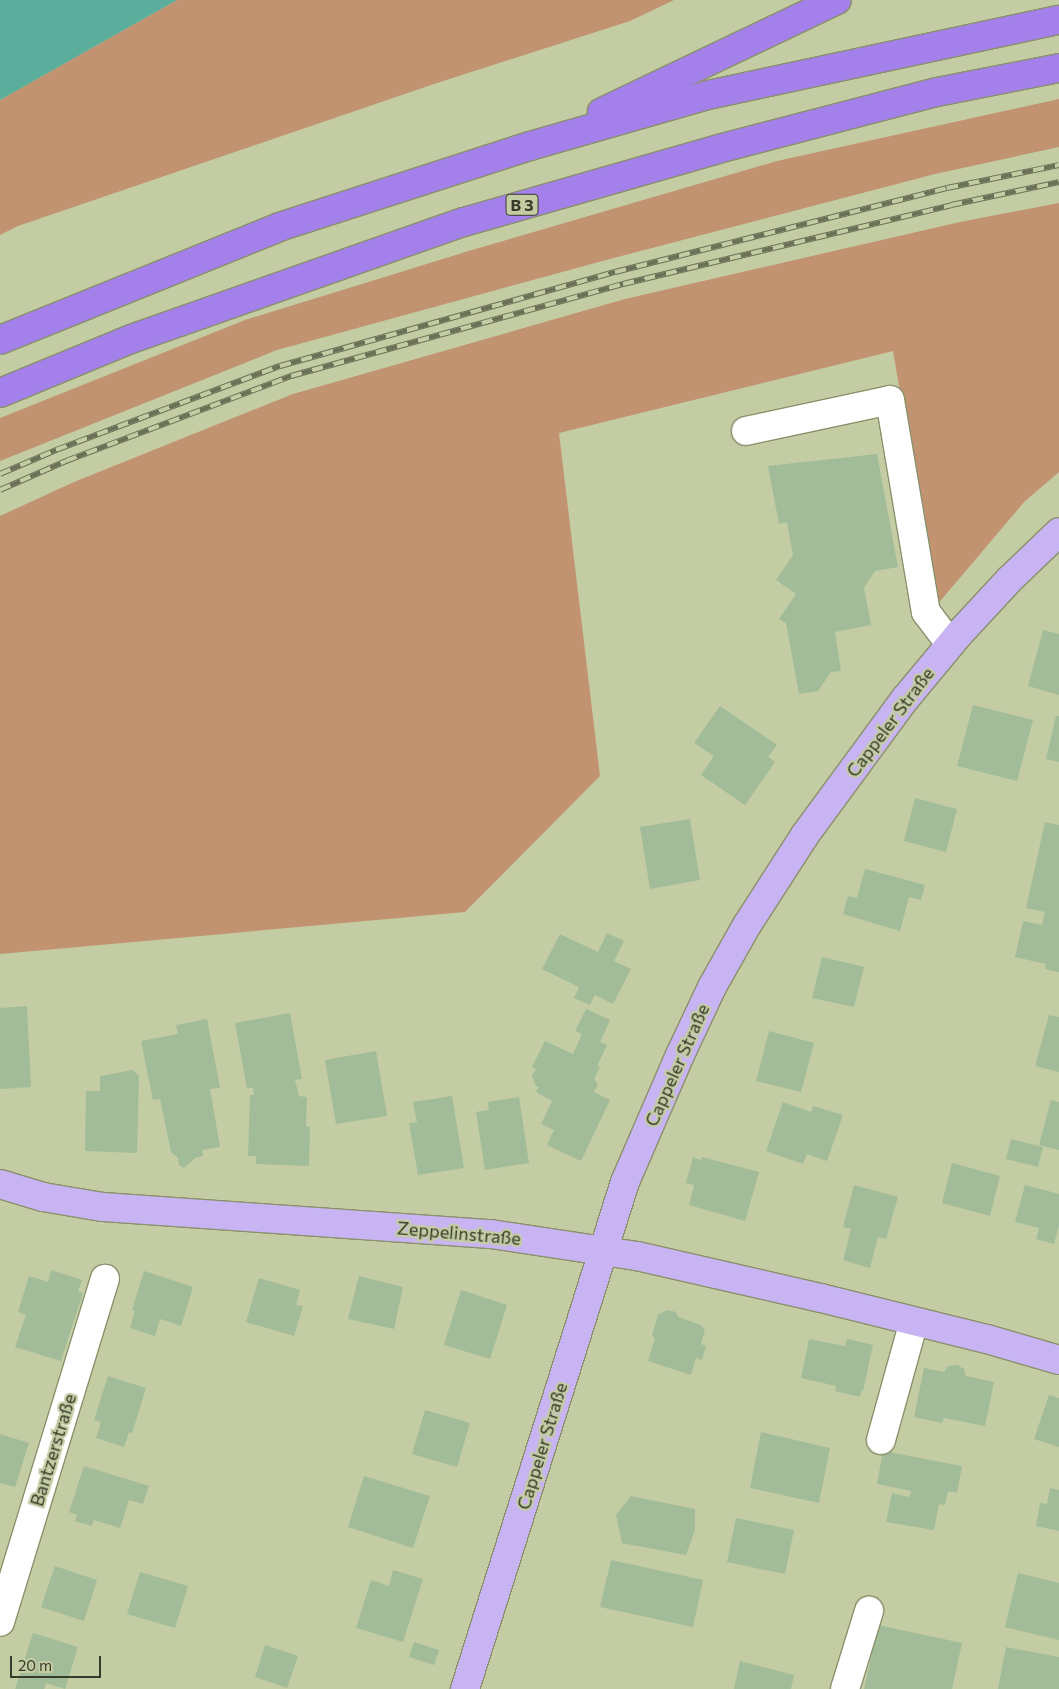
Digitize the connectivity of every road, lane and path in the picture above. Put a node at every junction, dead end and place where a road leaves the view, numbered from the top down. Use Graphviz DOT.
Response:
graph roads {
  1 [pos="837,0"];
  2 [pos="1059,20"];
  3 [pos="1059,68"];
  4 [pos="530,146"];
  5 [pos="0,340"];
  6 [pos="0,393"];
  7 [pos="746,431"];
  8 [pos="1059,532"];
  9 [pos="950,644"];
  10 [pos="0,1184"];
  11 [pos="602,1251"];
  12 [pos="105,1279"];
  13 [pos="914,1321"];
  14 [pos="1059,1360"];
  15 [pos="881,1440"];
  16 [pos="869,1610"];
  17 [pos="0,1622"];
  18 [pos="466,1689"];
  19 [pos="844,1689"];
  1 -- 4 [label="highway"];
  2 -- 4 [label="highway"];
  3 -- 6 [label="highway, B 3"];
  4 -- 5 [label="highway"];
  7 -- 9 [label="street"];
  8 -- 9 [label="main road, Cappeler Straße"];
  9 -- 11 [label="main road, Cappeler Straße"];
  10 -- 11 [label="main road, Zeppelinstraße"];
  11 -- 13 [label="main road, Zeppelinstraße"];
  11 -- 18 [label="main road, Cappeler Straße"];
  12 -- 17 [label="street, Bantzerstraße"];
  13 -- 14 [label="main road, Zeppelinstraße"];
  13 -- 15 [label="street"];
  16 -- 19 [label="street"];
}
